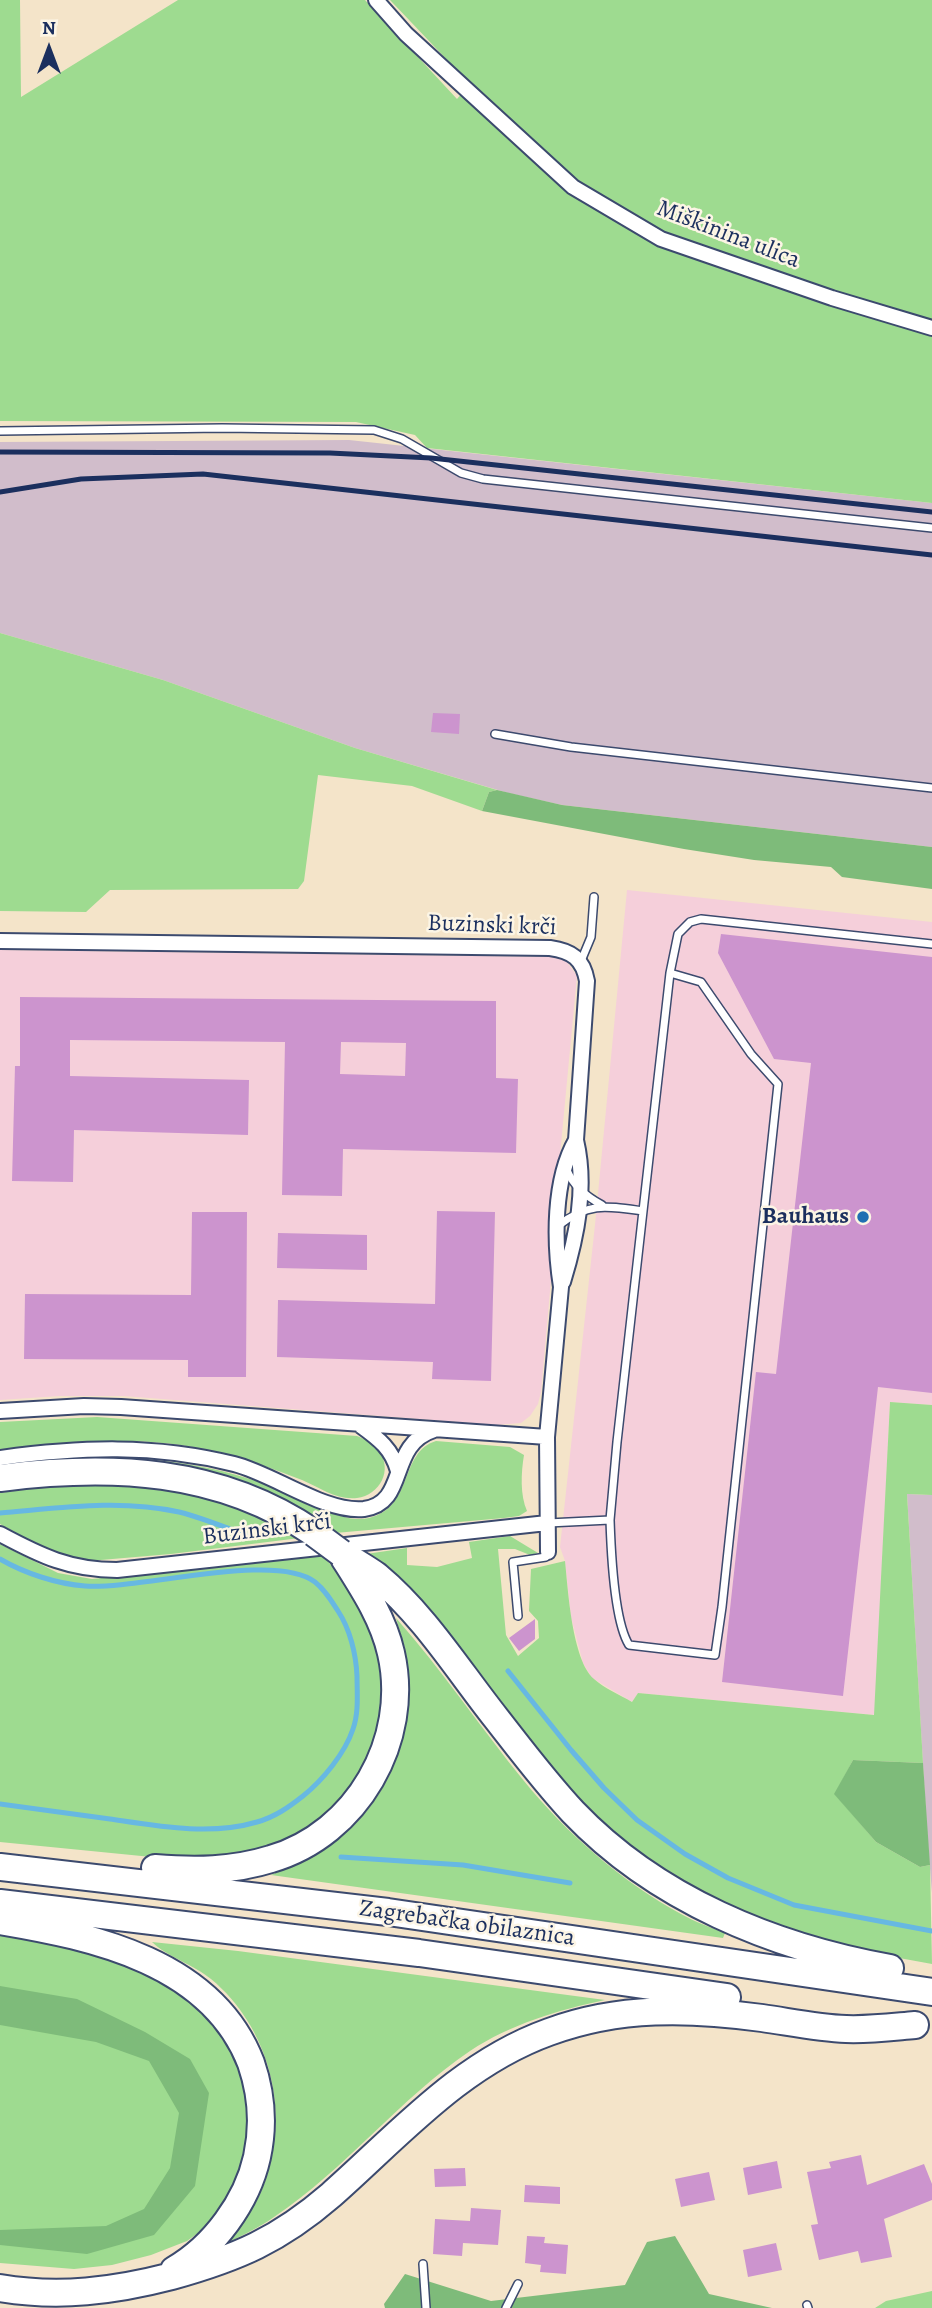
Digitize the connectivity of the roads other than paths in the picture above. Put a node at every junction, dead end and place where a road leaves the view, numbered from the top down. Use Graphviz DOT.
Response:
graph roads {
  1 [pos="376,0"];
  2 [pos="932,328"];
  3 [pos="0,431"];
  4 [pos="932,528"];
  5 [pos="495,734"];
  6 [pos="932,788"];
  7 [pos="594,897"];
  8 [pos="0,941"];
  9 [pos="932,944"];
  10 [pos="581,961"];
  11 [pos="670,973"];
  12 [pos="576,1140"];
  13 [pos="565,1162"];
  14 [pos="581,1190"];
  15 [pos="603,1206"];
  16 [pos="643,1211"];
  17 [pos="578,1213"];
  18 [pos="557,1227"];
  19 [pos="561,1287"];
  20 [pos="0,1411"];
  21 [pos="360,1425"];
  22 [pos="435,1430"];
  23 [pos="547,1437"];
  24 [pos="0,1458"];
  25 [pos="398,1471"];
  26 [pos="0,1478"];
  27 [pos="610,1520"];
  28 [pos="547,1523"];
  29 [pos="0,1534"];
  30 [pos="548,1552"];
  31 [pos="341,1553"];
  32 [pos="518,1616"];
  33 [pos="0,1852"];
  34 [pos="0,1867"];
  35 [pos="0,1903"];
  36 [pos="0,1921"];
  37 [pos="932,1976"];
  38 [pos="932,1992"];
  39 [pos="923,2026"];
  40 [pos="423,2264"];
  41 [pos="157,2280"];
  42 [pos="518,2284"];
  43 [pos="0,2288"];
  44 [pos="426,2308"];
  45 [pos="506,2308"];
  1 -- 2 [label="street, Miškinina ulica"];
  3 -- 4 [label="lane"];
  5 -- 6 [label="lane"];
  7 -- 10 [label="lane"];
  8 -- 10 [label="street, Buzinski krči"];
  9 -- 11 [label="lane"];
  10 -- 12 [label="street, Buzinski krči"];
  11 -- 16 [label="lane"];
  11 -- 27 [label="lane"];
  12 -- 13 [label="street, Buzinski krči"];
  12 -- 14 [label="street"];
  13 -- 14 [label="lane"];
  13 -- 18 [label="street, Buzinski krči"];
  14 -- 15 [label="lane"];
  14 -- 17 [label="street"];
  15 -- 16 [label="lane"];
  15 -- 17 [label="lane"];
  16 -- 27 [label="lane"];
  17 -- 18 [label="lane"];
  17 -- 19 [label="street"];
  18 -- 19 [label="street, Buzinski krči"];
  19 -- 23 [label="street, Buzinski krči"];
  20 -- 21 [label="street"];
  21 -- 22 [label="street"];
  21 -- 25 [label="street"];
  22 -- 23 [label="street"];
  22 -- 25 [label="street"];
  23 -- 28 [label="street, Buzinski krči"];
  24 -- 25 [label="street"];
  26 -- 31 [label="highway, bridge"];
  27 -- 28 [label="lane"];
  28 -- 29 [label="street, Buzinski krči"];
  28 -- 30 [label="street, Buzinski krči"];
  30 -- 32 [label="lane"];
  31 -- 33 [label="highway"];
  31 -- 37 [label="highway"];
  34 -- 38 [label="highway, Zagrebačka obilaznica"];
  35 -- 39 [label="highway, Zagrebačka obilaznica"];
  36 -- 41 [label="highway"];
  39 -- 41 [label="highway"];
  40 -- 44 [label="lane"];
  41 -- 43 [label="highway"];
  42 -- 45 [label="lane"];
}
